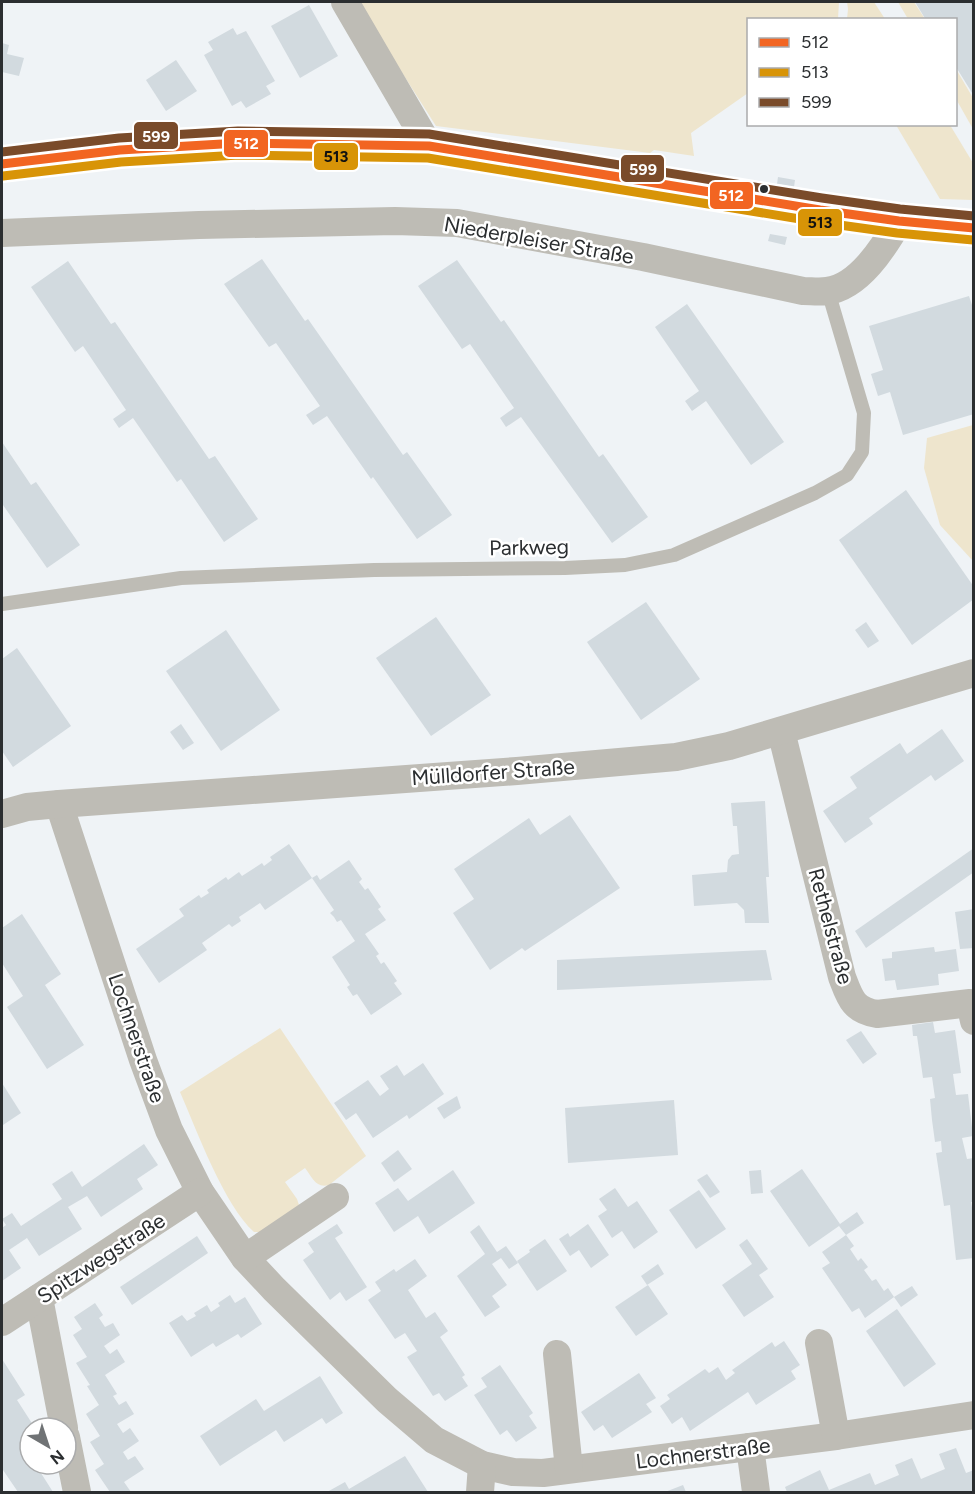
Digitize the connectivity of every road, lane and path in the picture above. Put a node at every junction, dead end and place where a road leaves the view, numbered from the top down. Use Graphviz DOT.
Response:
graph roads {
  1 [pos="345,2"];
  2 [pos="429,146"];
  3 [pos="2,164"];
  4 [pos="898,221"];
  5 [pos="974,228"];
  6 [pos="2,233"];
  7 [pos="828,291"];
  8 [pos="2,603"];
  9 [pos="974,673"];
  10 [pos="781,731"];
  11 [pos="58,804"];
  12 [pos="2,814"];
  13 [pos="972,1005"];
  14 [pos="200,1192"];
  15 [pos="335,1197"];
  16 [pos="245,1258"];
  17 [pos="39,1298"];
  18 [pos="2,1322"];
  19 [pos="819,1343"];
  20 [pos="557,1354"];
  21 [pos="974,1415"];
  22 [pos="62,1416"];
  23 [pos="836,1436"];
  24 [pos="750,1447"];
  25 [pos="569,1469"];
  26 [pos="74,1476"];
  27 [pos="481,1479"];
  28 [pos="77,1492"];
  29 [pos="756,1492"];
  1 -- 2 [label="street"];
  2 -- 3 [label="street"];
  2 -- 4 [label="street"];
  4 -- 5 [label="street"];
  4 -- 7 [label="street, Niederpleiser Straße"];
  6 -- 7 [label="street, Niederpleiser Straße"];
  7 -- 8 [label="lane, Parkweg"];
  9 -- 10 [label="street, Mülldorfer Straße"];
  10 -- 11 [label="street, Mülldorfer Straße"];
  10 -- 13 [label="street, Rethelstraße"];
  11 -- 12 [label="street, Mülldorfer Straße"];
  11 -- 14 [label="street, Lochnerstraße"];
  14 -- 16 [label="street, Lochnerstraße"];
  14 -- 17 [label="street, Spitzwegstraße"];
  15 -- 16 [label="street"];
  16 -- 27 [label="street, Lochnerstraße"];
  17 -- 18 [label="street, Spitzwegstraße"];
  17 -- 22 [label="street"];
  19 -- 23 [label="street"];
  20 -- 25 [label="street"];
  21 -- 23 [label="street, Lochnerstraße"];
  23 -- 24 [label="street, Lochnerstraße"];
  24 -- 25 [label="street, Lochnerstraße"];
  24 -- 29 [label="street"];
  25 -- 27 [label="street, Lochnerstraße"];
  26 -- 28 [label="street"];
}
